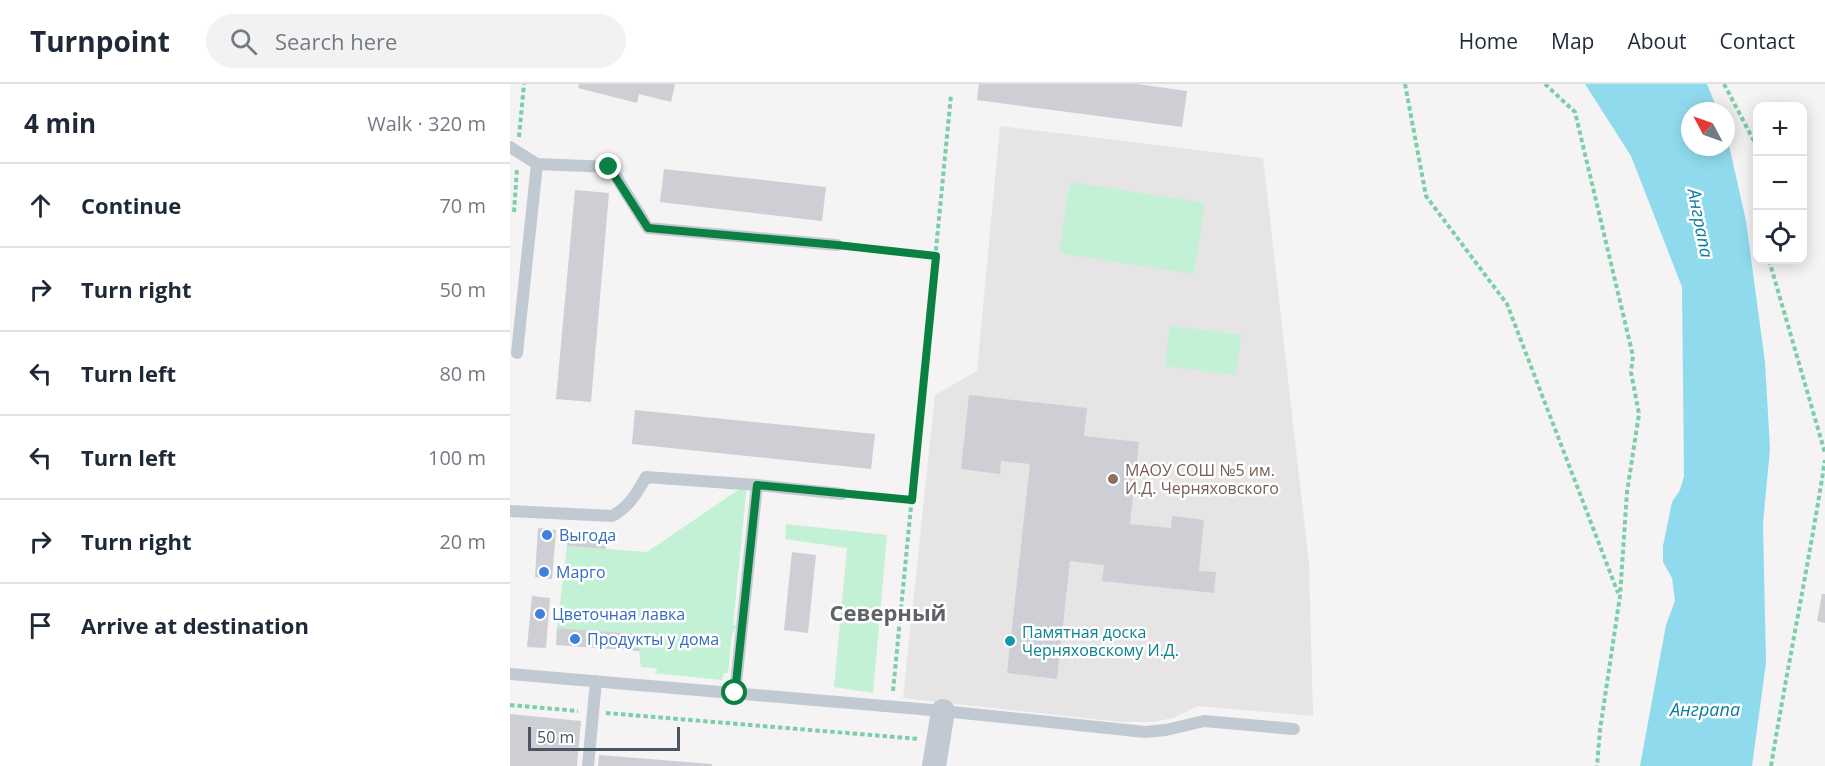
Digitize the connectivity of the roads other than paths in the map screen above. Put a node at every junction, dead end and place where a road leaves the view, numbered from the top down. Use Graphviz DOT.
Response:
graph roads {
  1 [pos="514,150"];
  2 [pos="537,164"];
  3 [pos="837,245"];
  4 [pos="517,353"];
  5 [pos="757,485"];
  6 [pos="842,494"];
  7 [pos="510,511"];
  8 [pos="510,674"];
  9 [pos="596,681"];
  10 [pos="735,693"];
  11 [pos="943,711"];
  12 [pos="1294,729"];
  13 [pos="588,766"];
  14 [pos="934,766"];
  1 -- 2 [label="lane"];
  2 -- 3 [label="lane"];
  2 -- 4 [label="lane"];
  5 -- 6 [label="lane"];
  5 -- 7 [label="lane"];
  5 -- 10 [label="lane"];
  8 -- 9 [label="lane"];
  9 -- 10 [label="lane"];
  9 -- 13 [label="lane"];
  10 -- 11 [label="lane"];
  11 -- 12 [label="lane"];
  11 -- 14 [label="street"];
}
